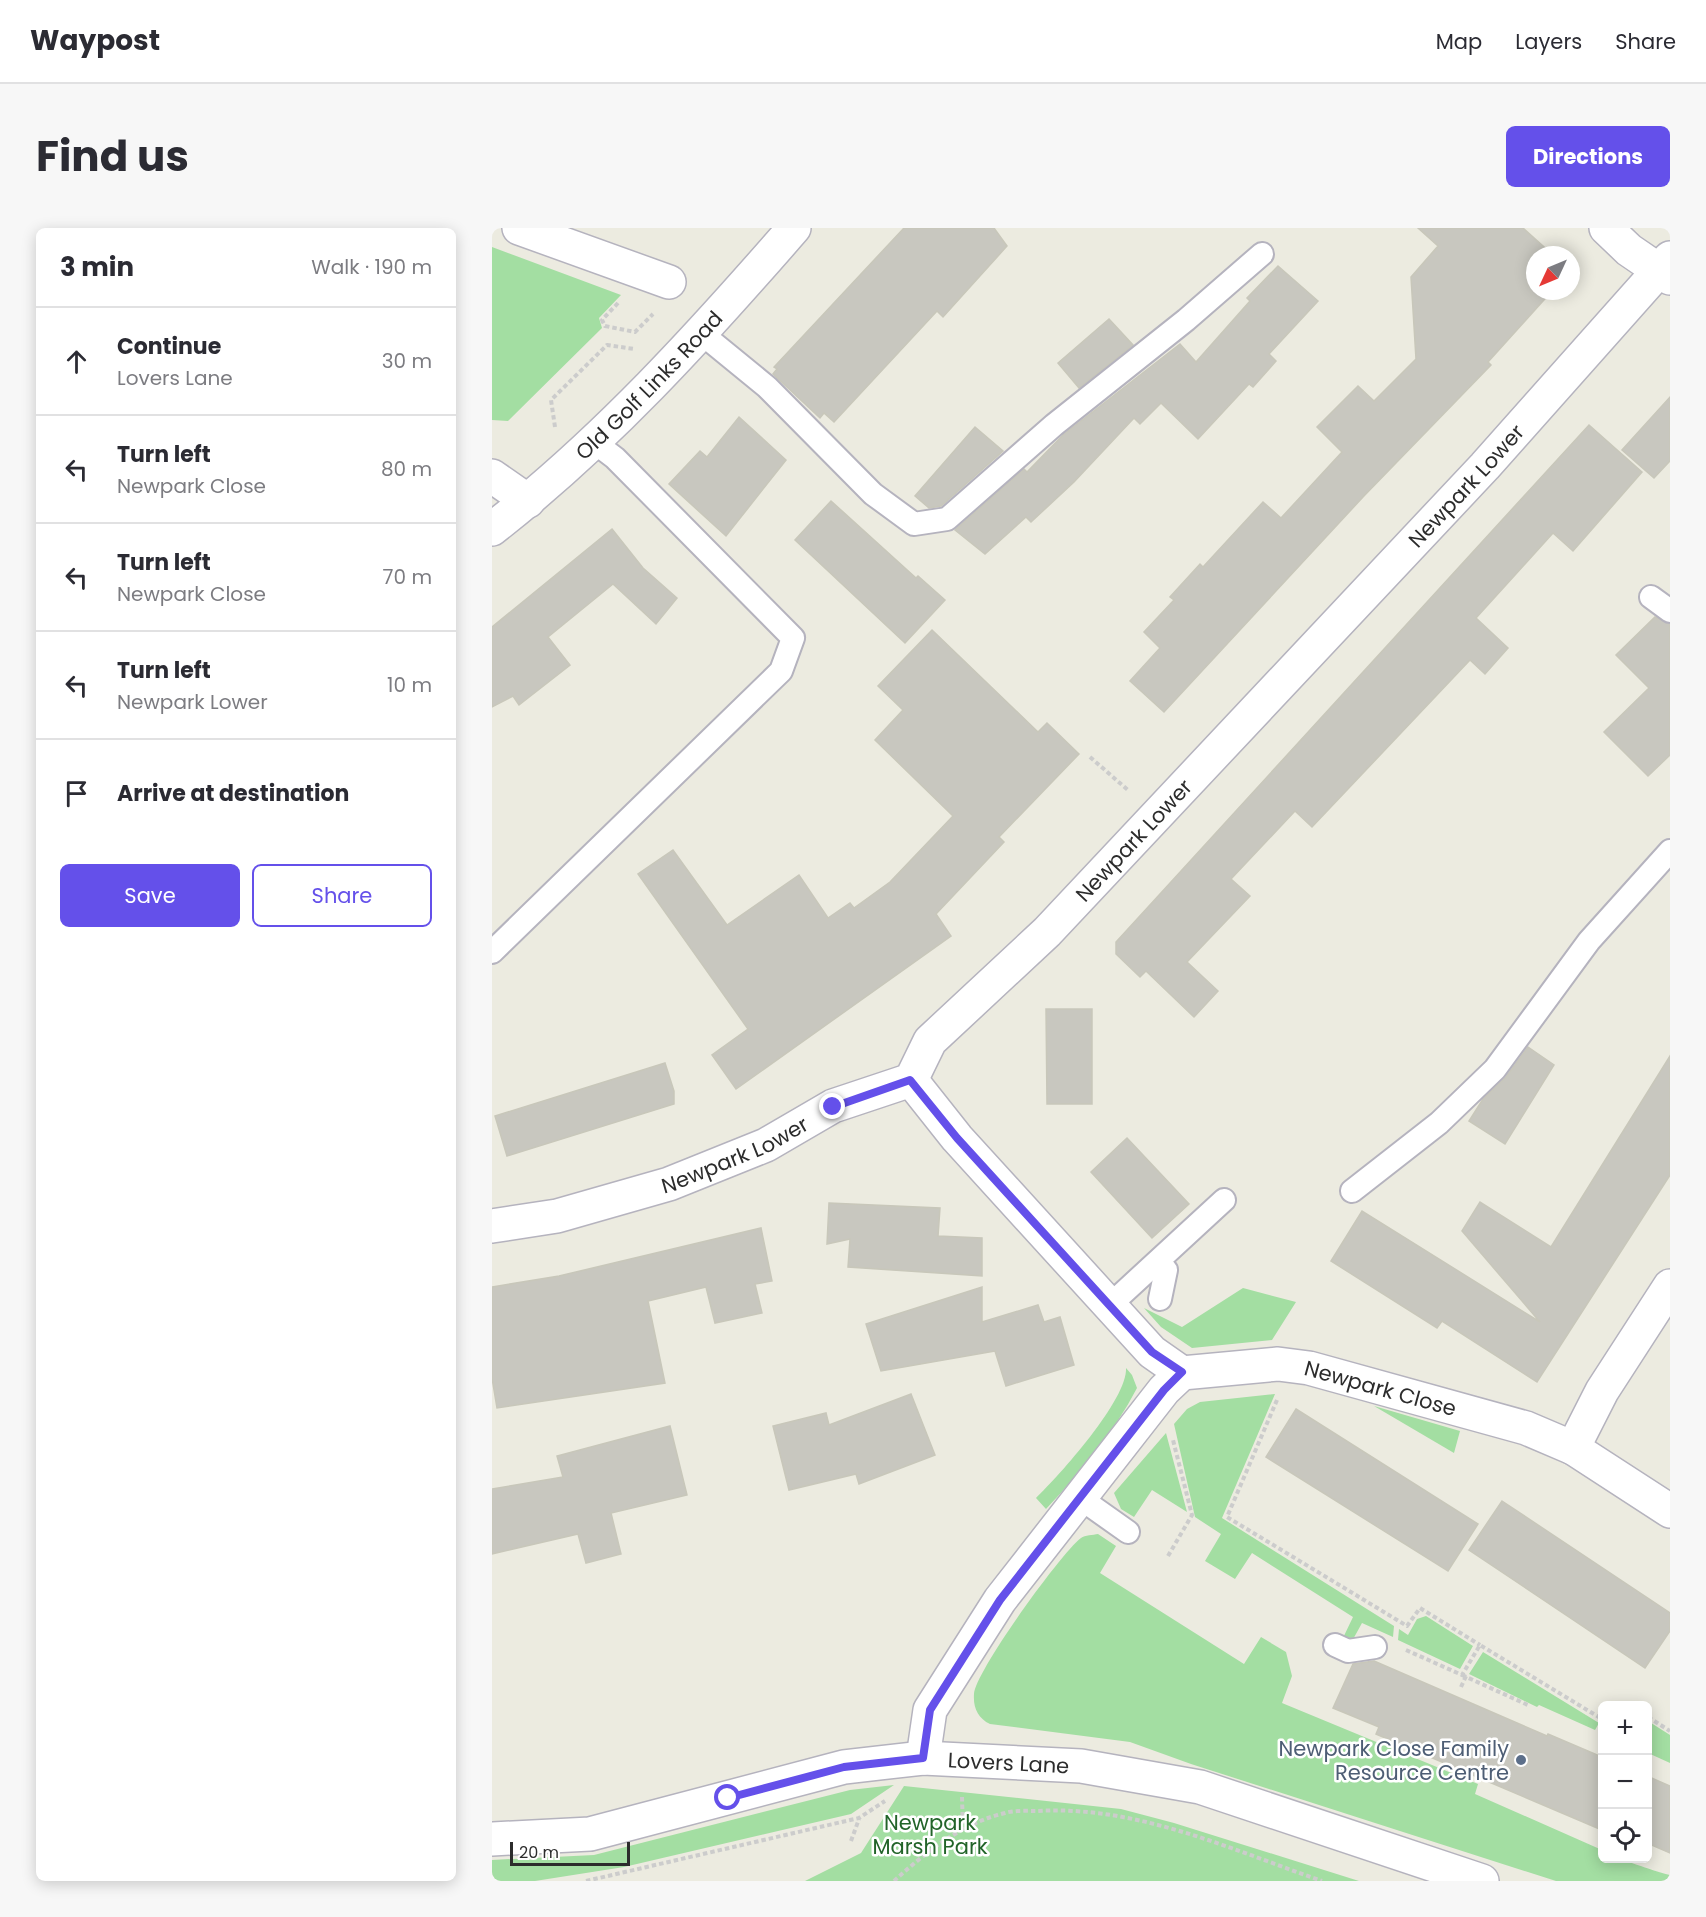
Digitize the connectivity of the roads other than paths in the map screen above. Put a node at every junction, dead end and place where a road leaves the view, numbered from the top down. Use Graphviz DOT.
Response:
graph roads {
  1 [pos="519,228"];
  2 [pos="794,228"];
  3 [pos="1606,228"];
  4 [pos="1262,254"];
  5 [pos="1666,269"];
  6 [pos="669,282"];
  7 [pos="701,333"];
  8 [pos="594,442"];
  9 [pos="492,476"];
  10 [pos="528,501"];
  11 [pos="492,529"];
  12 [pos="1651,597"];
  13 [pos="1670,612"];
  14 [pos="1670,850"];
  15 [pos="492,952"];
  16 [pos="910,1080"];
  17 [pos="1352,1191"];
  18 [pos="1224,1200"];
  19 [pos="492,1226"];
  20 [pos="1159,1263"];
  21 [pos="1670,1286"];
  22 [pos="1160,1299"];
  23 [pos="1110,1305"];
  24 [pos="1182,1372"];
  25 [pos="1573,1448"];
  26 [pos="1080,1498"];
  27 [pos="1670,1511"];
  28 [pos="1128,1532"];
  29 [pos="1335,1645"];
  30 [pos="1387,1647"];
  31 [pos="917,1759"];
  32 [pos="492,1839"];
  33 [pos="1482,1881"];
  1 -- 6 [label="street"];
  2 -- 7 [label="street, Old Golf Links Road"];
  3 -- 5 [label="street, Newpark Lower"];
  4 -- 7 [label="lane"];
  5 -- 16 [label="street, Newpark Lower"];
  7 -- 8 [label="street, Old Golf Links Road"];
  8 -- 10 [label="street, Old Golf Links Road"];
  8 -- 15 [label="lane"];
  9 -- 10 [label="street"];
  10 -- 11 [label="street, Old Golf Links Road"];
  12 -- 13 [label="lane"];
  14 -- 17 [label="lane"];
  16 -- 19 [label="street, Newpark Lower"];
  16 -- 23 [label="street"];
  18 -- 20 [label="lane"];
  20 -- 22 [label="lane"];
  20 -- 23 [label="lane"];
  21 -- 25 [label="street"];
  23 -- 24 [label="street"];
  24 -- 25 [label="street, Newpark Close"];
  24 -- 26 [label="street"];
  25 -- 27 [label="street, Newpark Close"];
  26 -- 28 [label="lane"];
  26 -- 31 [label="street"];
  29 -- 30 [label="lane"];
  31 -- 32 [label="street, Lovers Lane"];
  31 -- 33 [label="street, Lovers Lane"];
}
